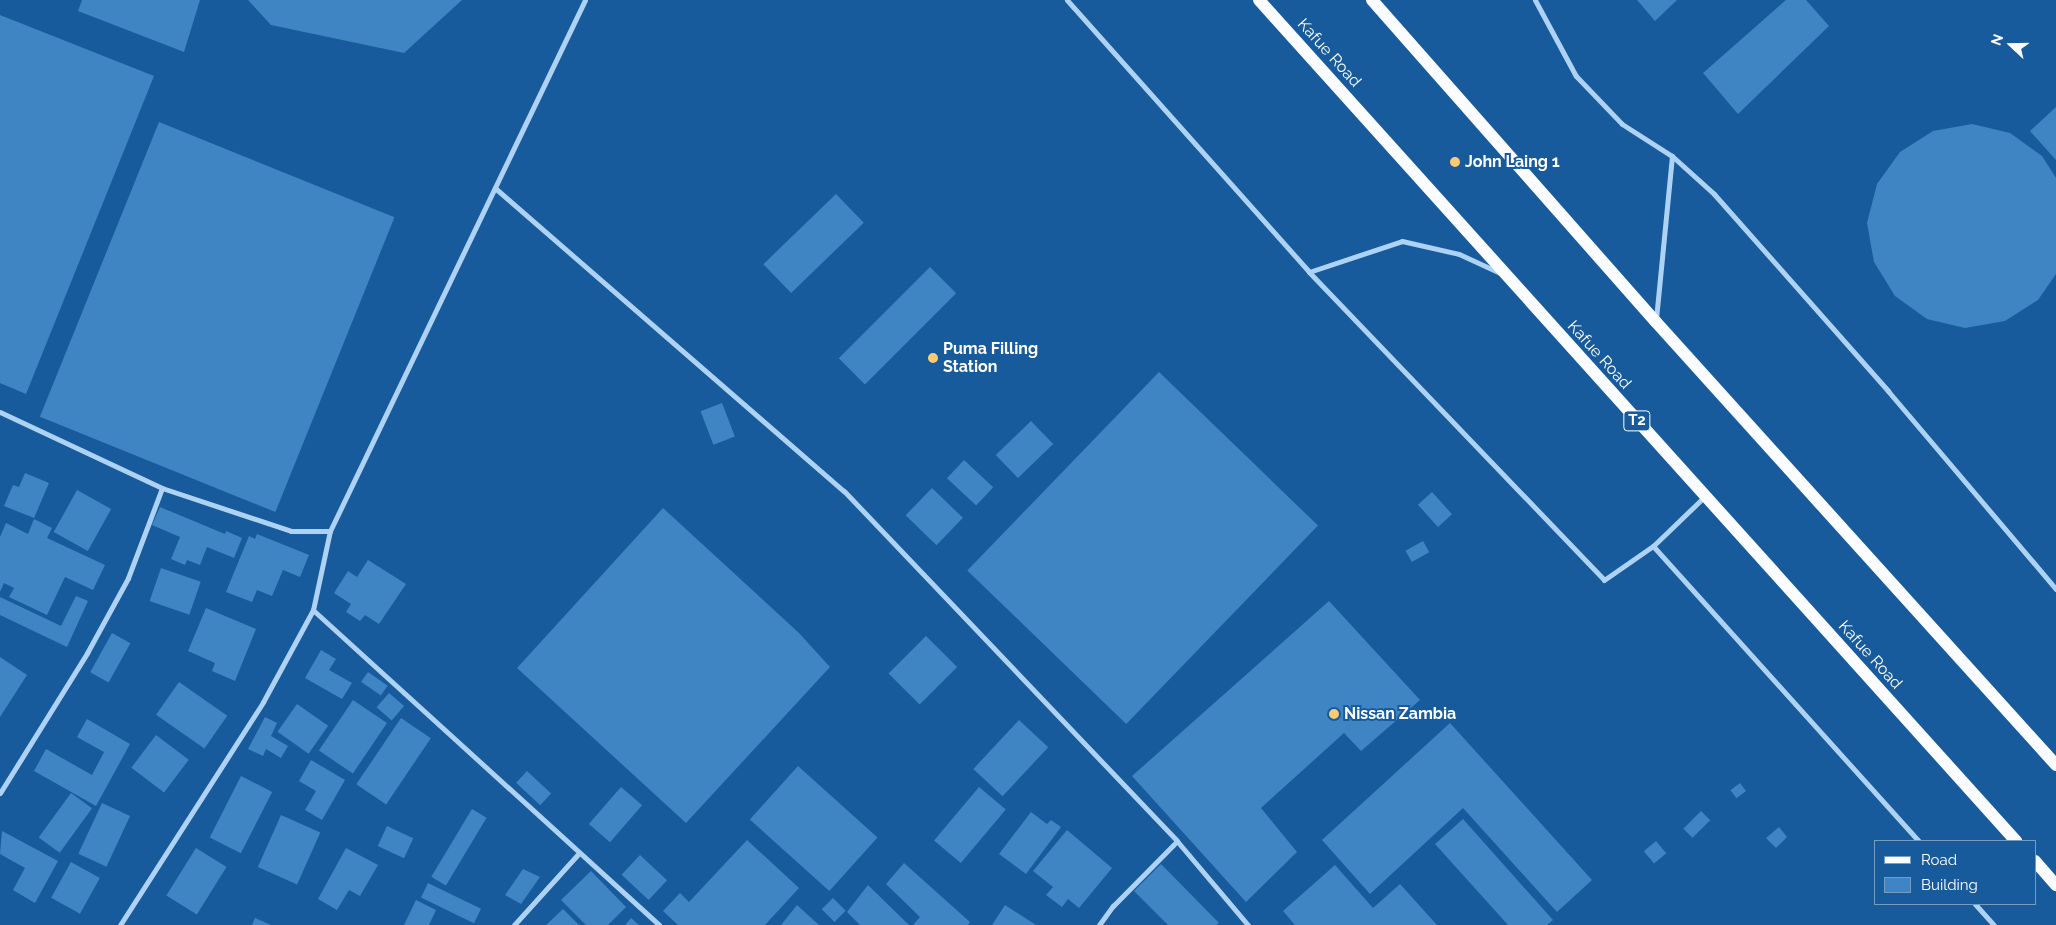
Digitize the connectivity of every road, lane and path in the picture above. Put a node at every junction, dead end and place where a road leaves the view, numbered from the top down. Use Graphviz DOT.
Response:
graph roads {
  1 [pos="585,0"];
  2 [pos="1067,0"];
  3 [pos="1259,0"];
  4 [pos="1372,0"];
  5 [pos="1536,0"];
  6 [pos="1672,156"];
  7 [pos="495,188"];
  8 [pos="1309,272"];
  9 [pos="1508,276"];
  10 [pos="1656,322"];
  11 [pos="0,412"];
  12 [pos="162,488"];
  13 [pos="1704,497"];
  14 [pos="330,531"];
  15 [pos="1653,546"];
  16 [pos="2056,589"];
  17 [pos="312,610"];
  18 [pos="2056,765"];
  19 [pos="0,793"];
  20 [pos="1918,840"];
  21 [pos="2015,840"];
  22 [pos="1178,841"];
  23 [pos="579,852"];
  24 [pos="2036,862"];
  25 [pos="2056,885"];
  26 [pos="1976,905"];
  27 [pos="120,925"];
  28 [pos="514,925"];
  29 [pos="659,925"];
  30 [pos="1099,925"];
  31 [pos="1248,925"];
  32 [pos="1994,925"];
  1 -- 7 [label="street"];
  2 -- 8 [label="street"];
  3 -- 9 [label="main road, Kafue Road / T2"];
  4 -- 10 [label="main road"];
  5 -- 6 [label="street"];
  6 -- 10 [label="street"];
  6 -- 16 [label="street"];
  7 -- 14 [label="street"];
  7 -- 22 [label="street"];
  8 -- 9 [label="street"];
  8 -- 15 [label="street"];
  9 -- 13 [label="main road, Kafue Road / T2"];
  10 -- 18 [label="main road"];
  11 -- 12 [label="street"];
  12 -- 14 [label="street"];
  12 -- 19 [label="street"];
  13 -- 15 [label="street"];
  13 -- 21 [label="main road, Kafue Road / T2"];
  14 -- 17 [label="street"];
  15 -- 20 [label="street"];
  17 -- 23 [label="street"];
  17 -- 27 [label="street"];
  22 -- 30 [label="street"];
  22 -- 31 [label="street"];
  23 -- 28 [label="street"];
  23 -- 29 [label="street"];
  24 -- 25 [label="main road"];
  26 -- 32 [label="street"];
}
